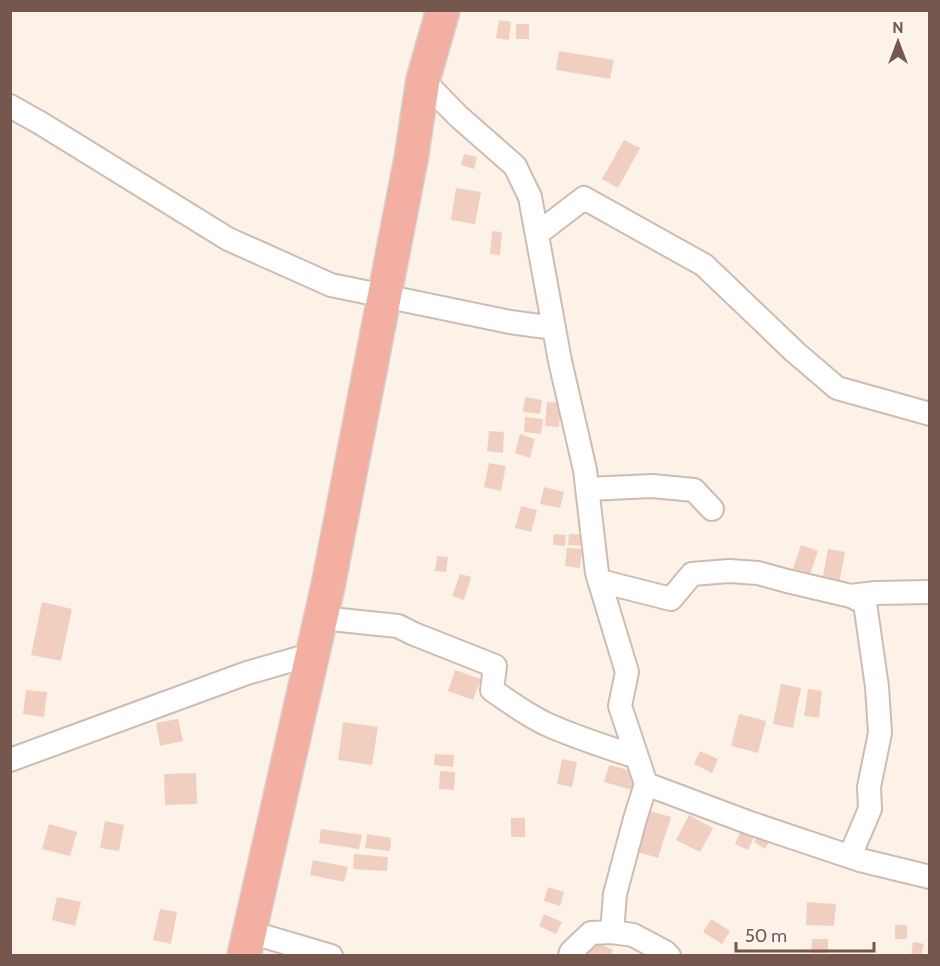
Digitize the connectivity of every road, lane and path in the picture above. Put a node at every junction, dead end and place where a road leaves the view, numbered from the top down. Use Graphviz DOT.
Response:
graph roads {
  1 [pos="443,10"];
  2 [pos="423,80"];
  3 [pos="10,106"];
  4 [pos="537,234"];
  5 [pos="384,297"];
  6 [pos="554,328"];
  7 [pos="930,414"];
  8 [pos="588,489"];
  9 [pos="712,509"];
  10 [pos="600,581"];
  11 [pos="930,592"];
  12 [pos="851,596"];
  13 [pos="321,618"];
  14 [pos="313,654"];
  15 [pos="637,757"];
  16 [pos="10,760"];
  17 [pos="646,784"];
  18 [pos="850,856"];
  19 [pos="930,877"];
  20 [pos="612,932"];
  21 [pos="247,944"];
  22 [pos="331,956"];
  23 [pos="570,956"];
  24 [pos="669,956"];
  1 -- 2 [label="highway"];
  2 -- 4 [label="street"];
  2 -- 5 [label="highway"];
  3 -- 5 [label="street"];
  4 -- 6 [label="street"];
  4 -- 7 [label="street"];
  5 -- 6 [label="street"];
  5 -- 13 [label="highway"];
  6 -- 8 [label="street"];
  8 -- 9 [label="street"];
  8 -- 10 [label="street"];
  10 -- 12 [label="street"];
  10 -- 15 [label="street"];
  11 -- 12 [label="street"];
  12 -- 18 [label="street"];
  13 -- 14 [label="highway"];
  13 -- 15 [label="street"];
  14 -- 16 [label="street"];
  14 -- 21 [label="highway"];
  15 -- 17 [label="street"];
  17 -- 18 [label="street"];
  17 -- 20 [label="street"];
  18 -- 19 [label="street"];
  20 -- 23 [label="street"];
  20 -- 24 [label="street"];
  21 -- 22 [label="street"];
}
